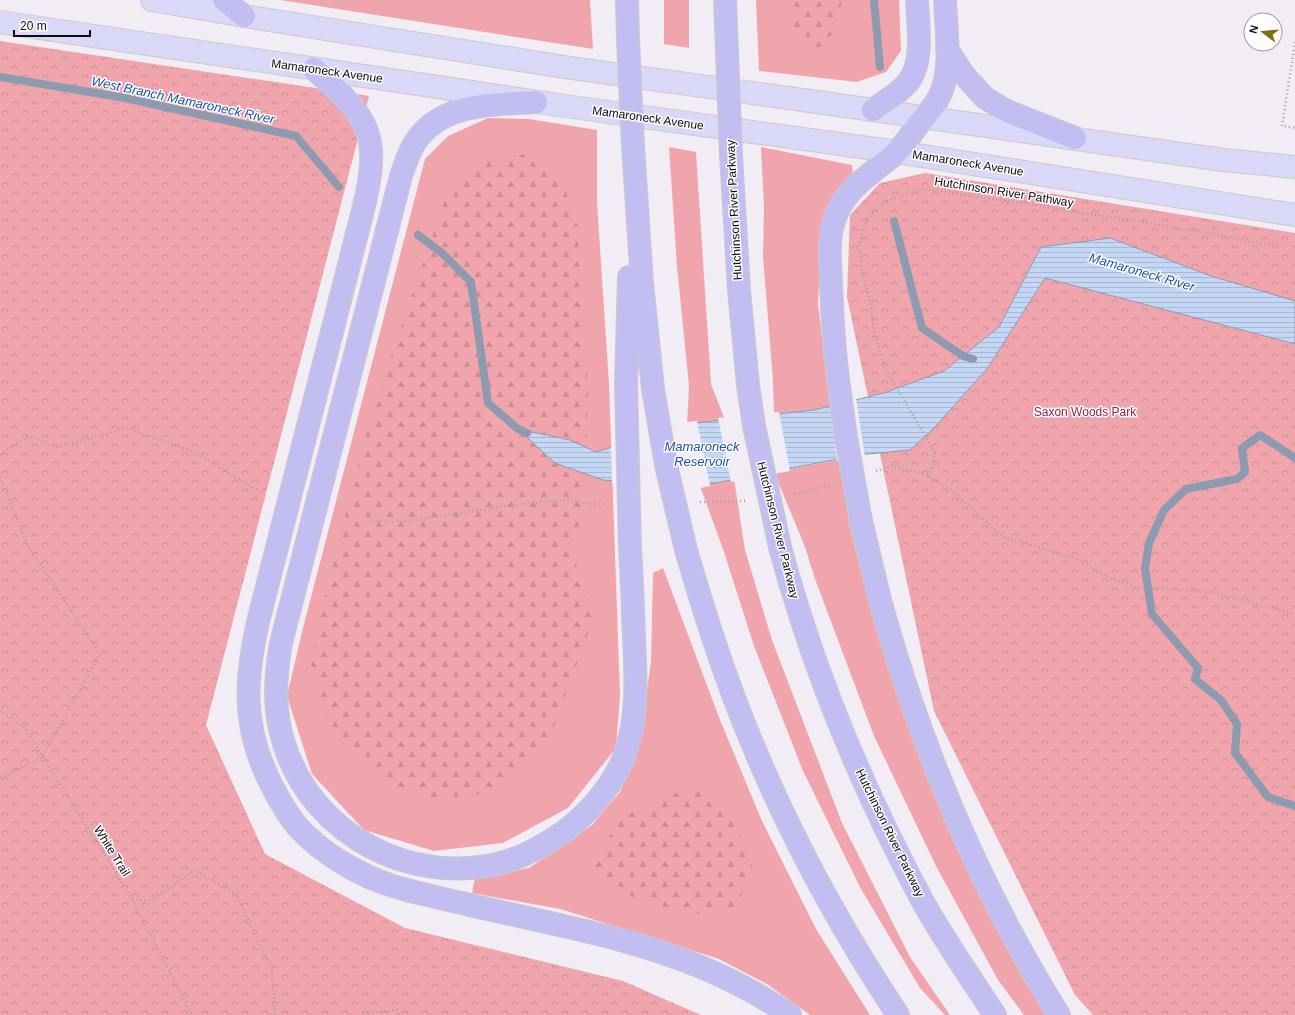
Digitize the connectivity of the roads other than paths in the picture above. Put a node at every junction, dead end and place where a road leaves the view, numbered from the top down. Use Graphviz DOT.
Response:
graph roads {
  1 [pos="152,0"];
  2 [pos="224,0"];
  3 [pos="627,0"];
  4 [pos="725,0"];
  5 [pos="917,0"];
  6 [pos="945,0"];
  7 [pos="244,16"];
  8 [pos="0,22"];
  9 [pos="947,49"];
  10 [pos="314,69"];
  11 [pos="536,102"];
  12 [pos="873,110"];
  13 [pos="924,118"];
  14 [pos="1075,138"];
  15 [pos="633,146"];
  16 [pos="898,152"];
  17 [pos="1295,168"];
  18 [pos="1295,215"];
  19 [pos="790,1015"];
  20 [pos="898,1015"];
  21 [pos="995,1015"];
  22 [pos="1059,1015"];
  1 -- 7 [label="main road"];
  2 -- 7 [label="highway"];
  3 -- 15 [label="highway, bridge"];
  4 -- 21 [label="highway, Hutchinson River Parkway, bridge"];
  5 -- 12 [label="highway"];
  6 -- 9 [label="highway"];
  7 -- 12 [label="main road"];
  8 -- 10 [label="main road, Mamaroneck Avenue"];
  9 -- 13 [label="highway"];
  9 -- 14 [label="highway"];
  10 -- 11 [label="main road, Mamaroneck Avenue"];
  10 -- 19 [label="highway"];
  11 -- 15 [label="highway, bridge"];
  11 -- 16 [label="main road, Mamaroneck Avenue"];
  12 -- 13 [label="main road"];
  13 -- 14 [label="main road"];
  13 -- 16 [label="highway"];
  14 -- 17 [label="main road"];
  15 -- 20 [label="highway, bridge"];
  16 -- 18 [label="main road, Mamaroneck Avenue"];
  16 -- 22 [label="highway, bridge"];
}
